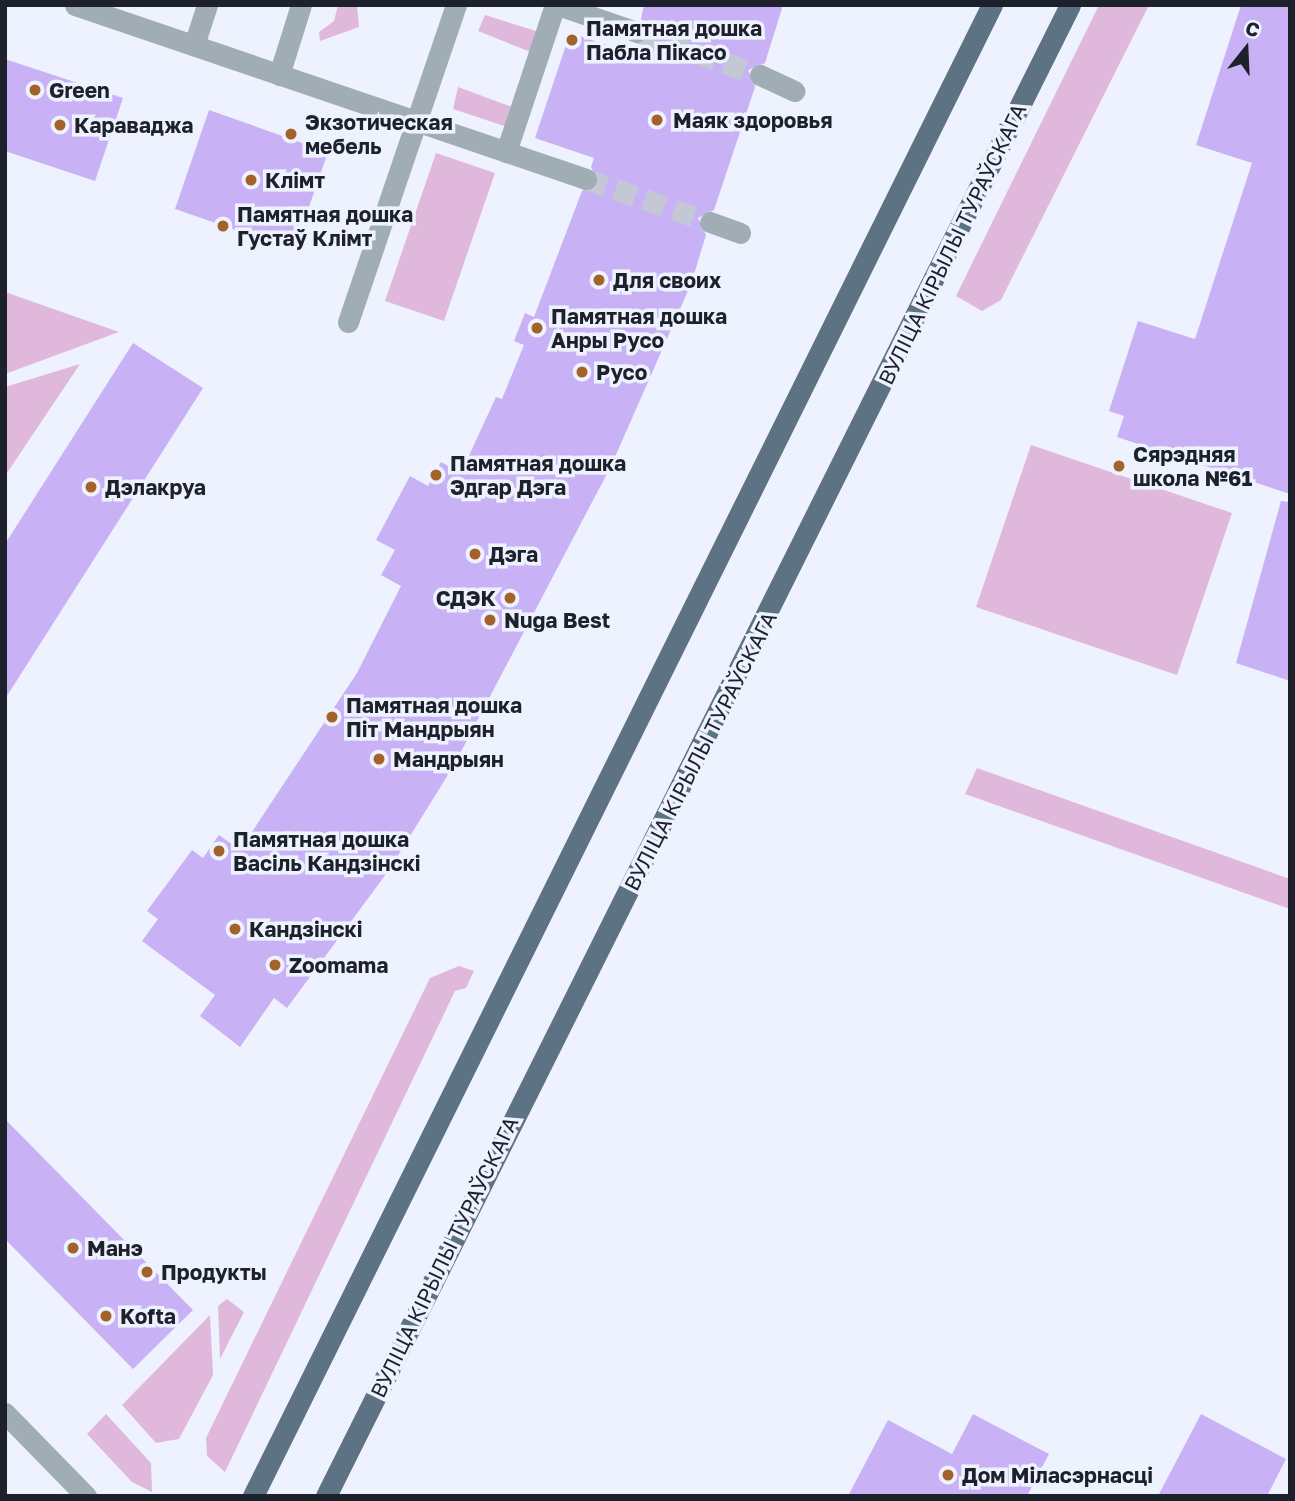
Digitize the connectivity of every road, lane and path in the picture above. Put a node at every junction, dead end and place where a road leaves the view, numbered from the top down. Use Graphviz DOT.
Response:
graph roads {
  1 [pos="75,5"];
  2 [pos="207,5"];
  3 [pos="301,5"];
  4 [pos="456,5"];
  5 [pos="556,5"];
  6 [pos="992,5"];
  7 [pos="1070,5"];
  8 [pos="637,32"];
  9 [pos="194,45"];
  10 [pos="279,75"];
  11 [pos="760,75"];
  12 [pos="794,91"];
  13 [pos="416,121"];
  14 [pos="506,152"];
  15 [pos="586,179"];
  16 [pos="710,222"];
  17 [pos="740,233"];
  18 [pos="348,321"];
  19 [pos="5,1413"];
  20 [pos="86,1496"];
  21 [pos="253,1496"];
  22 [pos="326,1496"];
  1 -- 9 [label="street"];
  2 -- 9 [label="street"];
  3 -- 10 [label="street"];
  4 -- 13 [label="street"];
  5 -- 8 [label="street"];
  5 -- 14 [label="street"];
  6 -- 21 [label="main road"];
  7 -- 22 [label="main road, ВУЛІЦА КІРЫЛЫ ТУРАЎСКАГА"];
  9 -- 10 [label="street"];
  10 -- 13 [label="street"];
  11 -- 12 [label="street"];
  13 -- 14 [label="street"];
  13 -- 18 [label="street"];
  14 -- 15 [label="street"];
  16 -- 17 [label="street"];
  19 -- 20 [label="street"];
}
